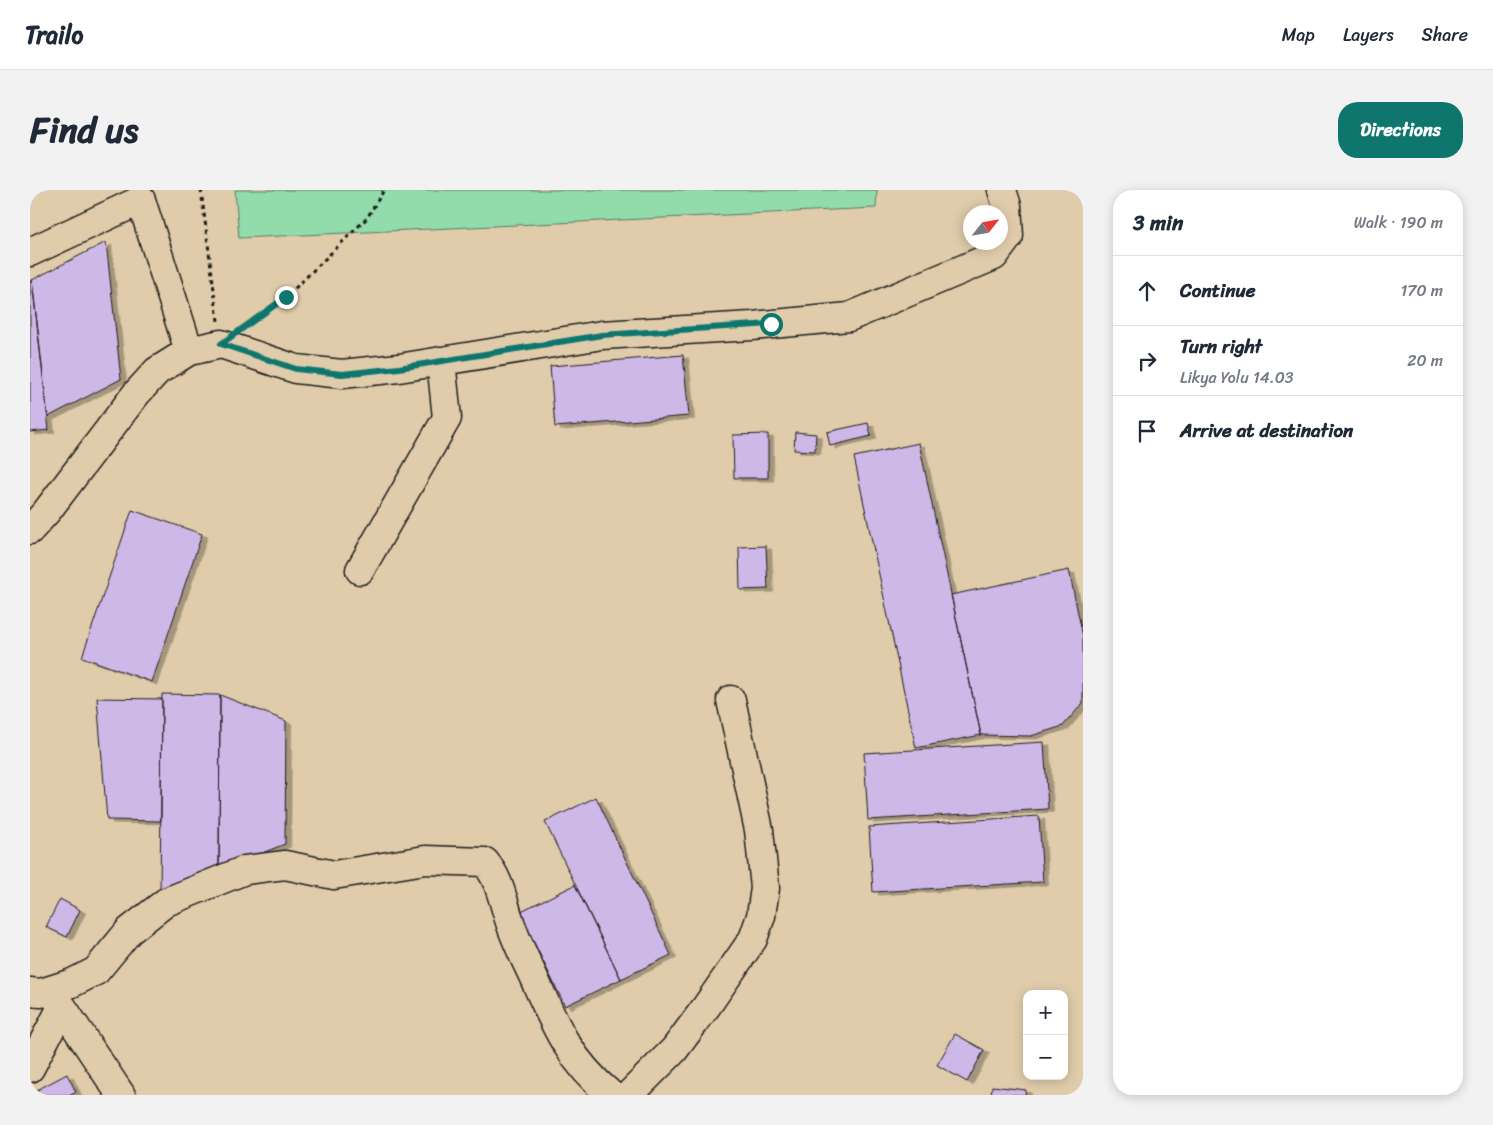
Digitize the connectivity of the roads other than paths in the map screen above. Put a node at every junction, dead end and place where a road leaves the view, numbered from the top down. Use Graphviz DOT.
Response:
graph roads {
  1 [pos="1002,190"];
  2 [pos="30,252"];
  3 [pos="190,351"];
  4 [pos="441,361"];
  5 [pos="30,530"];
  6 [pos="360,570"];
  7 [pos="732,700"];
  8 [pos="47,996"];
  9 [pos="30,1068"];
  10 [pos="121,1095"];
  11 [pos="611,1095"];
  12 [pos="629,1095"];
  1 -- 4 [label="street"];
  2 -- 3 [label="street"];
  3 -- 4 [label="street"];
  3 -- 5 [label="street"];
  4 -- 6 [label="street"];
  7 -- 12 [label="street"];
  8 -- 9 [label="street"];
  8 -- 10 [label="street"];
  8 -- 11 [label="street"];
}
